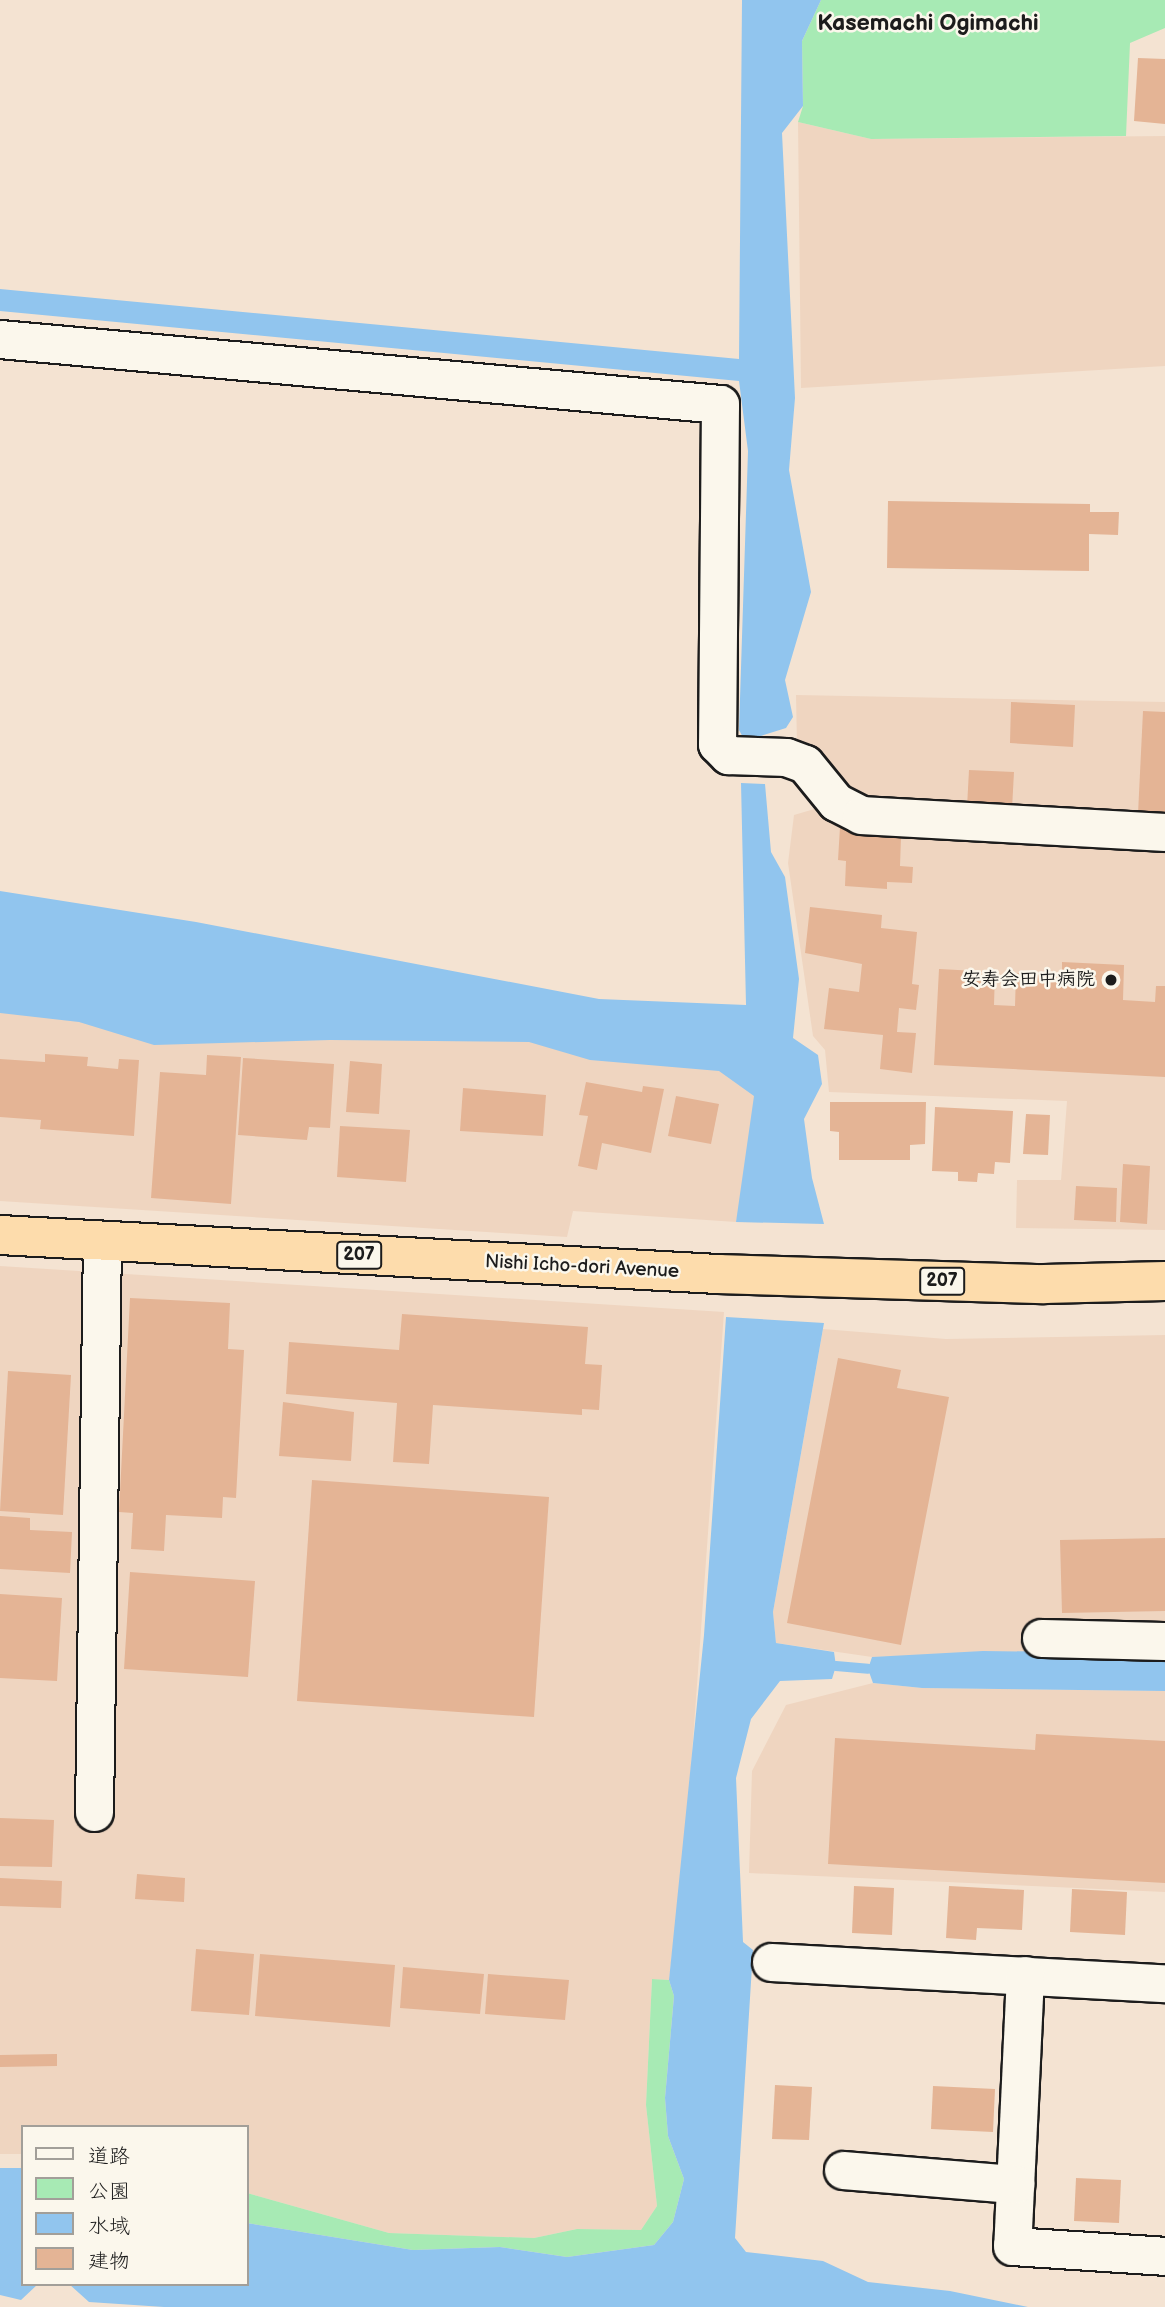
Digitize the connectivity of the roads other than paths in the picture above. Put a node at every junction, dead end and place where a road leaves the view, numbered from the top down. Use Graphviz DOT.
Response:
graph roads {
  1 [pos="0,339"];
  2 [pos="1165,832"];
  3 [pos="0,1235"];
  4 [pos="102,1242"];
  5 [pos="1165,1281"];
  6 [pos="1041,1638"];
  7 [pos="1165,1641"];
  8 [pos="94,1812"];
  9 [pos="771,1962"];
  10 [pos="1026,1975"];
  11 [pos="1165,1983"];
  12 [pos="843,2170"];
  13 [pos="1015,2184"];
  14 [pos="1165,2256"];
  1 -- 2 [label="street"];
  3 -- 4 [label="highway, Nishi Icho-dori Avenue / 207"];
  4 -- 5 [label="highway, Nishi Icho-dori Avenue / 207"];
  4 -- 8 [label="street"];
  6 -- 7 [label="street"];
  9 -- 10 [label="street"];
  10 -- 11 [label="street"];
  10 -- 13 [label="street"];
  12 -- 13 [label="street"];
  13 -- 14 [label="street"];
}
